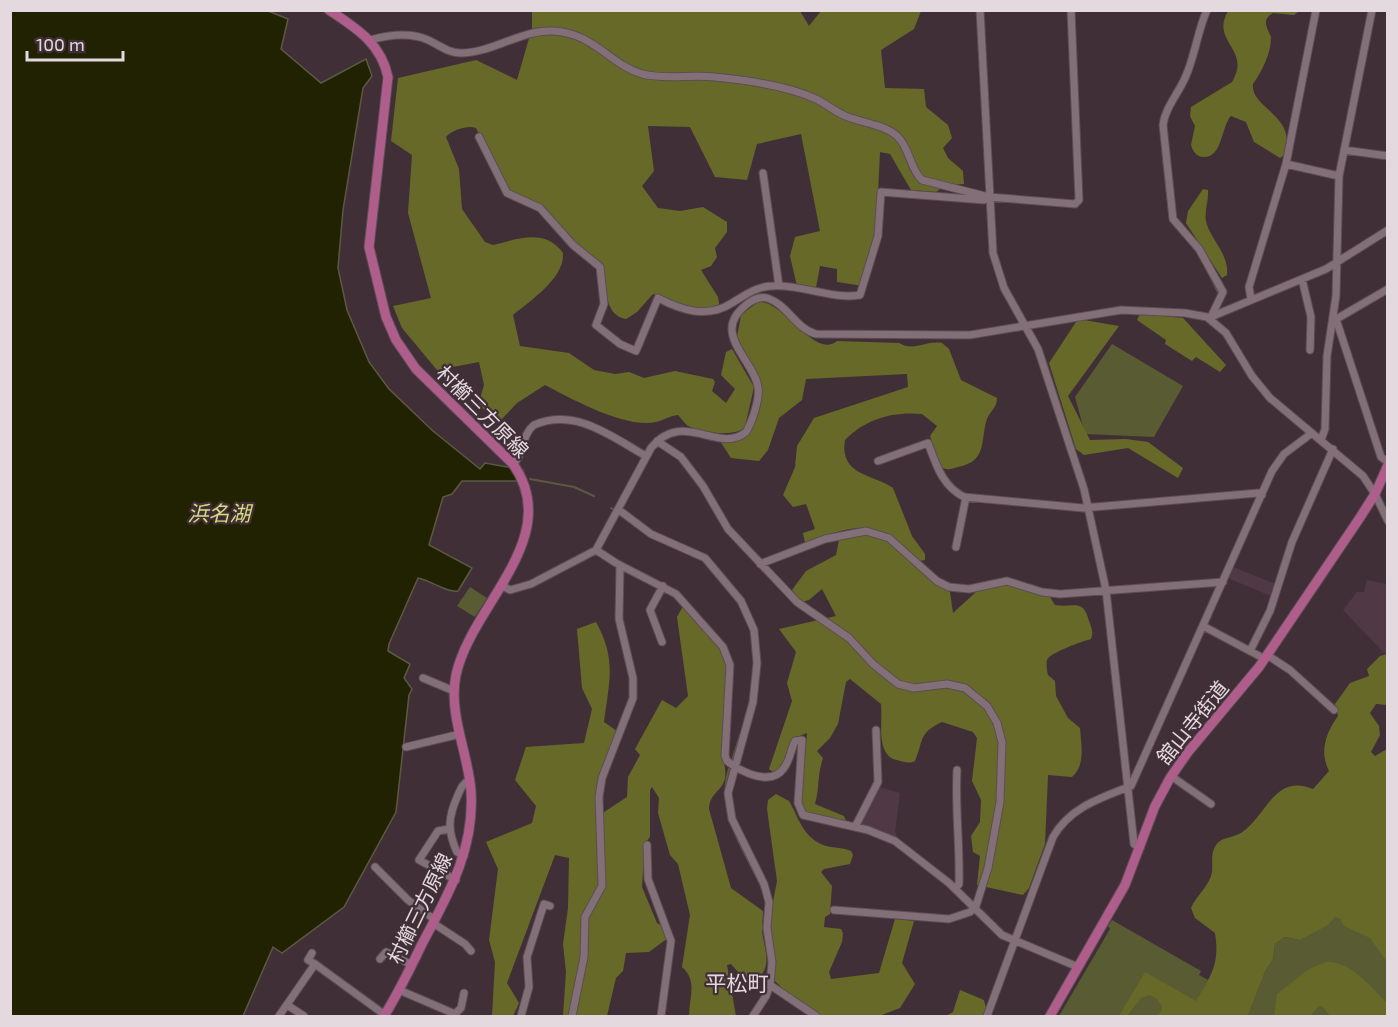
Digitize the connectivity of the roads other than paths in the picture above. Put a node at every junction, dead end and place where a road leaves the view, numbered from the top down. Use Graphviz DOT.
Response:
graph roads {
  1 [pos="329,10"];
  2 [pos="980,10"];
  3 [pos="1071,10"];
  4 [pos="1207,10"];
  5 [pos="1316,10"];
  6 [pos="1372,10"];
  7 [pos="370,40"];
  8 [pos="479,136"];
  9 [pos="1344,150"];
  10 [pos="1388,156"];
  11 [pos="1286,164"];
  12 [pos="762,173"];
  13 [pos="1339,176"];
  14 [pos="989,197"];
  15 [pos="1388,230"];
  16 [pos="1337,263"];
  17 [pos="1302,279"];
  18 [pos="779,286"];
  19 [pos="760,288"];
  20 [pos="1386,294"];
  21 [pos="762,298"];
  22 [pos="1251,299"];
  23 [pos="1210,319"];
  24 [pos="1334,321"];
  25 [pos="1025,326"];
  26 [pos="1310,350"];
  27 [pos="1311,433"];
  28 [pos="1321,440"];
  29 [pos="657,441"];
  30 [pos="1333,449"];
  31 [pos="646,456"];
  32 [pos="878,461"];
  33 [pos="1388,463"];
  34 [pos="513,464"];
  35 [pos="1375,494"];
  36 [pos="1262,495"];
  37 [pos="966,497"];
  38 [pos="1088,508"];
  39 [pos="619,510"];
  40 [pos="1388,520"];
  41 [pos="956,547"];
  42 [pos="597,550"];
  43 [pos="760,564"];
  44 [pos="620,566"];
  45 [pos="1223,582"];
  46 [pos="501,585"];
  47 [pos="663,586"];
  48 [pos="1106,590"];
  49 [pos="1203,626"];
  50 [pos="662,642"];
  51 [pos="1250,651"];
  52 [pos="1266,657"];
  53 [pos="423,678"];
  54 [pos="454,691"];
  55 [pos="1334,710"];
  56 [pos="876,730"];
  57 [pos="460,734"];
  58 [pos="406,747"];
  59 [pos="734,766"];
  60 [pos="957,770"];
  61 [pos="1171,776"];
  62 [pos="470,780"];
  63 [pos="1128,788"];
  64 [pos="1210,804"];
  65 [pos="855,826"];
  66 [pos="449,829"];
  67 [pos="647,845"];
  68 [pos="1140,848"];
  69 [pos="464,856"];
  70 [pos="375,867"];
  71 [pos="456,880"];
  72 [pos="955,889"];
  73 [pos="550,906"];
  74 [pos="974,908"];
  75 [pos="834,910"];
  76 [pos="434,921"];
  77 [pos="1014,941"];
  78 [pos="471,951"];
  79 [pos="312,953"];
  80 [pos="380,959"];
  81 [pos="315,964"];
  82 [pos="412,965"];
  83 [pos="1078,967"];
  84 [pos="770,985"];
  85 [pos="399,990"];
  86 [pos="464,993"];
  87 [pos="287,1005"];
  88 [pos="386,1015"];
  89 [pos="279,1017"];
  90 [pos="304,1017"];
  91 [pos="521,1017"];
  92 [pos="572,1017"];
  93 [pos="661,1017"];
  94 [pos="753,1017"];
  95 [pos="816,1017"];
  96 [pos="987,1017"];
  97 [pos="1050,1017"];
  1 -- 7 [label="main road, 村櫛三方原線"];
  2 -- 14 [label="street"];
  3 -- 14 [label="street"];
  4 -- 23 [label="street"];
  5 -- 11 [label="street"];
  6 -- 9 [label="street"];
  7 -- 14 [label="street"];
  7 -- 34 [label="main road, 村櫛三方原線"];
  8 -- 19 [label="street"];
  9 -- 10 [label="street"];
  9 -- 13 [label="street"];
  11 -- 13 [label="street"];
  11 -- 22 [label="street"];
  12 -- 18 [label="street"];
  13 -- 16 [label="street"];
  14 -- 18 [label="street"];
  14 -- 25 [label="street"];
  15 -- 16 [label="street"];
  16 -- 17 [label="street"];
  16 -- 24 [label="street"];
  17 -- 22 [label="street"];
  17 -- 26 [label="street"];
  18 -- 19 [label="street"];
  19 -- 21 [label="street"];
  20 -- 24 [label="street"];
  21 -- 25 [label="street"];
  21 -- 29 [label="street"];
  22 -- 23 [label="street"];
  23 -- 25 [label="street"];
  23 -- 27 [label="street"];
  24 -- 28 [label="street"];
  24 -- 33 [label="street"];
  25 -- 38 [label="street"];
  27 -- 28 [label="street"];
  27 -- 36 [label="street"];
  28 -- 30 [label="street"];
  29 -- 31 [label="street"];
  29 -- 43 [label="street"];
  30 -- 35 [label="street"];
  30 -- 51 [label="street"];
  31 -- 34 [label="street"];
  31 -- 39 [label="street"];
  32 -- 37 [label="street"];
  33 -- 35 [label="main road, 舘山寺街道"];
  34 -- 46 [label="main road, 村櫛三方原線"];
  35 -- 40 [label="street"];
  35 -- 52 [label="main road, 舘山寺街道"];
  36 -- 38 [label="street"];
  36 -- 45 [label="street"];
  37 -- 38 [label="street"];
  37 -- 41 [label="street"];
  38 -- 48 [label="street"];
  39 -- 42 [label="street"];
  39 -- 59 [label="street"];
  42 -- 44 [label="street"];
  42 -- 46 [label="street"];
  43 -- 48 [label="street"];
  43 -- 74 [label="street"];
  44 -- 47 [label="street"];
  44 -- 92 [label="street"];
  45 -- 48 [label="street"];
  45 -- 49 [label="street"];
  46 -- 54 [label="main road, 村櫛三方原線"];
  47 -- 50 [label="street"];
  47 -- 59 [label="street"];
  48 -- 63 [label="street"];
  49 -- 51 [label="street"];
  49 -- 63 [label="street"];
  51 -- 52 [label="street"];
  52 -- 55 [label="street"];
  52 -- 61 [label="main road, 舘山寺街道"];
  53 -- 54 [label="street"];
  54 -- 57 [label="main road, 村櫛三方原線"];
  56 -- 65 [label="street"];
  57 -- 58 [label="street"];
  57 -- 62 [label="main road, 村櫛三方原線"];
  59 -- 65 [label="street"];
  59 -- 84 [label="street"];
  60 -- 72 [label="street"];
  61 -- 64 [label="street"];
  61 -- 68 [label="main road, 舘山寺街道"];
  62 -- 66 [label="street"];
  62 -- 69 [label="main road, 村櫛三方原線"];
  63 -- 68 [label="street"];
  63 -- 77 [label="street"];
  65 -- 72 [label="street"];
  66 -- 69 [label="street"];
  66 -- 71 [label="street"];
  67 -- 93 [label="street"];
  68 -- 83 [label="main road, 舘山寺街道"];
  69 -- 71 [label="main road, 村櫛三方原線"];
  70 -- 76 [label="street"];
  71 -- 76 [label="main road, 村櫛三方原線"];
  72 -- 74 [label="street"];
  73 -- 91 [label="street"];
  74 -- 75 [label="street"];
  74 -- 77 [label="street"];
  76 -- 78 [label="street"];
  76 -- 82 [label="main road, 村櫛三方原線"];
  77 -- 83 [label="street"];
  77 -- 96 [label="street"];
  79 -- 81 [label="street"];
  80 -- 82 [label="street"];
  81 -- 87 [label="street"];
  81 -- 88 [label="street"];
  82 -- 85 [label="main road, 村櫛三方原線"];
  83 -- 97 [label="main road, 舘山寺街道"];
  84 -- 94 [label="street"];
  84 -- 95 [label="street"];
  85 -- 86 [label="street"];
  85 -- 88 [label="main road, 村櫛三方原線"];
  87 -- 89 [label="street"];
  87 -- 90 [label="street"];
}
